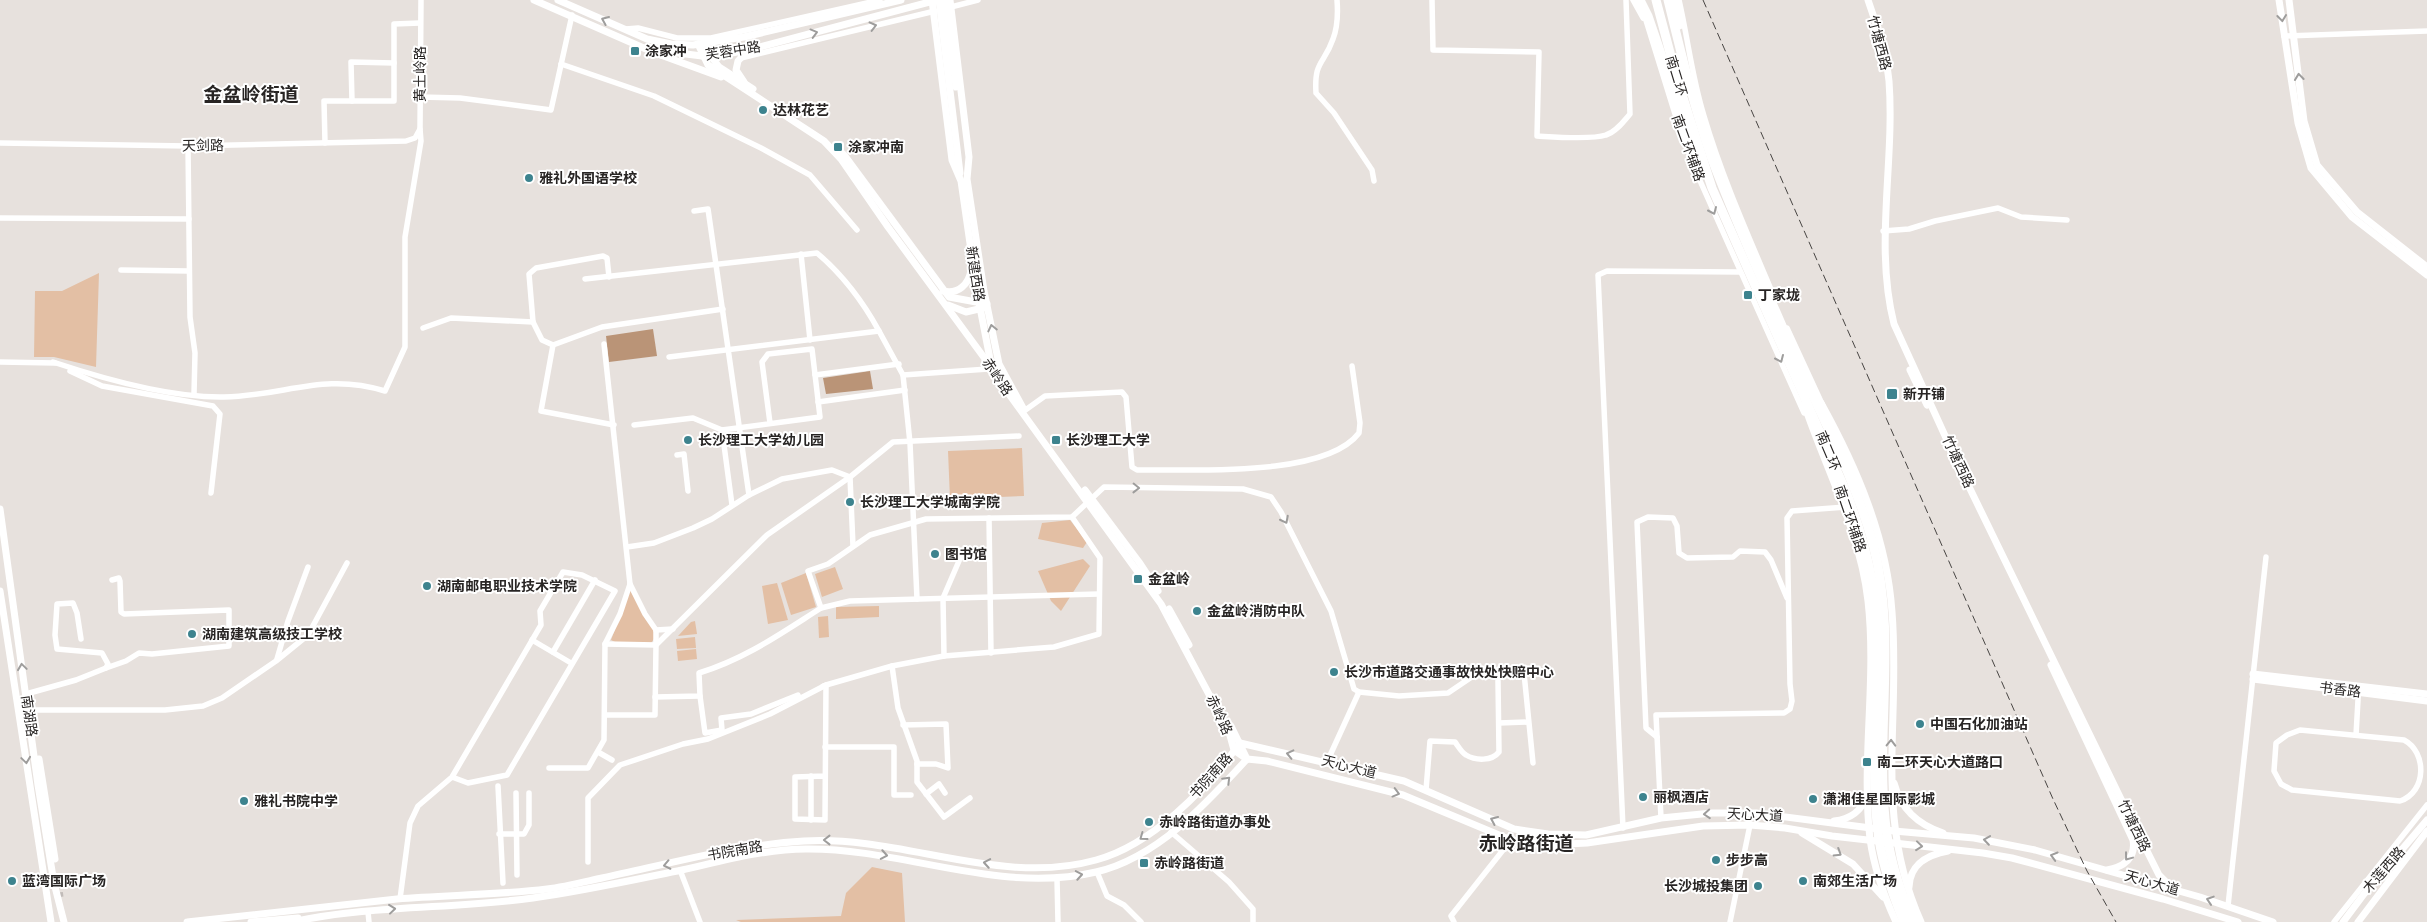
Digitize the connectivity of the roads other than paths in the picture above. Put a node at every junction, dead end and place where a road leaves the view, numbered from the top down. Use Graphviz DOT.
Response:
graph roads {
  1 [pos="421,0"];
  2 [pos="534,0"];
  3 [pos="558,0"];
  4 [pos="880,0"];
  5 [pos="901,0"];
  6 [pos="935,0"];
  7 [pos="945,0"];
  8 [pos="978,0"];
  9 [pos="1337,0"];
  10 [pos="1432,0"];
  11 [pos="1626,0"];
  12 [pos="1633,0"];
  13 [pos="1640,0"];
  14 [pos="1656,0"];
  15 [pos="1668,0"];
  16 [pos="1675,0"];
  17 [pos="1679,0"];
  18 [pos="1863,0"];
  19 [pos="1868,0"];
  20 [pos="2279,0"];
  21 [pos="2290,0"];
  22 [pos="951,3"];
  23 [pos="934,11"];
  24 [pos="572,15"];
  25 [pos="420,23"];
  26 [pos="1646,23"];
  27 [pos="626,30"];
  28 [pos="2427,31"];
  29 [pos="2284,36"];
  30 [pos="2294,37"];
  31 [pos="700,44"];
  32 [pos="646,49"];
  33 [pos="748,50"];
  34 [pos="706,57"];
  35 [pos="741,58"];
  36 [pos="394,63"];
  37 [pos="561,64"];
  38 [pos="729,80"];
  39 [pos="1688,80"];
  40 [pos="746,84"];
  41 [pos="420,97"];
  42 [pos="352,101"];
  43 [pos="420,129"];
  44 [pos="0,143"];
  45 [pos="325,143"];
  46 [pos="188,146"];
  47 [pos="964,180"];
  48 [pos="1374,181"];
  49 [pos="1712,188"];
  50 [pos="694,211"];
  51 [pos="0,218"];
  52 [pos="189,219"];
  53 [pos="2067,220"];
  54 [pos="857,230"];
  55 [pos="1885,231"];
  56 [pos="801,254"];
  57 [pos="973,262"];
  58 [pos="716,264"];
  59 [pos="2427,267"];
  60 [pos="121,270"];
  61 [pos="189,271"];
  62 [pos="1740,272"];
  63 [pos="2427,275"];
  64 [pos="609,276"];
  65 [pos="585,279"];
  66 [pos="943,290"];
  67 [pos="983,304"];
  68 [pos="947,305"];
  69 [pos="723,309"];
  70 [pos="533,322"];
  71 [pos="423,328"];
  72 [pos="879,330"];
  73 [pos="810,340"];
  74 [pos="553,344"];
  75 [pos="604,344"];
  76 [pos="729,350"];
  77 [pos="669,357"];
  78 [pos="0,362"];
  79 [pos="53,362"];
  80 [pos="899,364"];
  81 [pos="1795,365"];
  82 [pos="1352,366"];
  83 [pos="990,368"];
  84 [pos="815,375"];
  85 [pos="903,375"];
  86 [pos="904,390"];
  87 [pos="194,394"];
  88 [pos="818,402"];
  89 [pos="1024,411"];
  90 [pos="770,423"];
  91 [pos="614,425"];
  92 [pos="634,425"];
  93 [pos="740,427"];
  94 [pos="722,430"];
  95 [pos="1019,436"];
  96 [pos="910,443"];
  97 [pos="677,455"];
  98 [pos="850,477"];
  99 [pos="688,491"];
  100 [pos="211,493"];
  101 [pos="749,495"];
  102 [pos="1091,501"];
  103 [pos="732,505"];
  104 [pos="1848,507"];
  105 [pos="0,509"];
  106 [pos="1072,517"];
  107 [pos="989,518"];
  108 [pos="913,523"];
  109 [pos="853,546"];
  110 [pos="627,547"];
  111 [pos="962,554"];
  112 [pos="2266,557"];
  113 [pos="347,563"];
  114 [pos="308,567"];
  115 [pos="112,580"];
  116 [pos="595,580"];
  117 [pos="630,584"];
  118 [pos="0,591"];
  119 [pos="1099,594"];
  120 [pos="990,597"];
  121 [pos="943,598"];
  122 [pos="917,599"];
  123 [pos="1788,602"];
  124 [pos="821,608"];
  125 [pos="673,629"];
  126 [pos="656,630"];
  127 [pos="1893,631"];
  128 [pos="1870,633"];
  129 [pos="81,639"];
  130 [pos="532,640"];
  131 [pos="605,644"];
  132 [pos="656,645"];
  133 [pos="553,652"];
  134 [pos="991,653"];
  135 [pos="944,656"];
  136 [pos="276,661"];
  137 [pos="571,663"];
  138 [pos="892,666"];
  139 [pos="106,668"];
  140 [pos="2253,677"];
  141 [pos="1498,681"];
  142 [pos="826,685"];
  143 [pos="1359,692"];
  144 [pos="26,694"];
  145 [pos="2427,694"];
  146 [pos="700,696"];
  147 [pos="655,697"];
  148 [pos="2358,700"];
  149 [pos="2427,701"];
  150 [pos="27,710"];
  151 [pos="605,715"];
  152 [pos="30,721"];
  153 [pos="1528,722"];
  154 [pos="1499,724"];
  155 [pos="903,725"];
  156 [pos="2356,735"];
  157 [pos="1657,737"];
  158 [pos="1240,743"];
  159 [pos="825,747"];
  160 [pos="1234,750"];
  161 [pos="598,752"];
  162 [pos="1247,759"];
  163 [pos="612,760"];
  164 [pos="1327,762"];
  165 [pos="1532,763"];
  166 [pos="917,764"];
  167 [pos="549,768"];
  168 [pos="1890,768"];
  169 [pos="2426,774"];
  170 [pos="811,776"];
  171 [pos="825,776"];
  172 [pos="452,777"];
  173 [pos="498,786"];
  174 [pos="1426,790"];
  175 [pos="1868,791"];
  176 [pos="529,792"];
  177 [pos="516,793"];
  178 [pos="945,793"];
  179 [pos="926,794"];
  180 [pos="911,795"];
  181 [pos="970,798"];
  182 [pos="2427,805"];
  183 [pos="1661,818"];
  184 [pos="811,820"];
  185 [pos="2427,820"];
  186 [pos="1822,822"];
  187 [pos="1750,825"];
  188 [pos="1623,828"];
  189 [pos="1870,828"];
  190 [pos="1795,830"];
  191 [pos="1894,831"];
  192 [pos="2427,831"];
  193 [pos="1172,832"];
  194 [pos="499,834"];
  195 [pos="516,834"];
  196 [pos="1960,837"];
  197 [pos="1511,840"];
  198 [pos="1871,841"];
  199 [pos="1896,844"];
  200 [pos="1959,850"];
  201 [pos="588,862"];
  202 [pos="680,870"];
  203 [pos="2105,870"];
  204 [pos="1097,872"];
  205 [pos="517,874"];
  206 [pos="1056,879"];
  207 [pos="58,882"];
  208 [pos="502,884"];
  209 [pos="2173,889"];
  210 [pos="1911,898"];
  211 [pos="400,899"];
  212 [pos="1886,900"];
  213 [pos="2228,906"];
  214 [pos="368,912"];
  215 [pos="313,919"];
  216 [pos="2342,921"];
  217 [pos="50,922"];
  218 [pos="64,922"];
  219 [pos="187,922"];
  220 [pos="251,922"];
  221 [pos="292,922"];
  222 [pos="369,922"];
  223 [pos="700,922"];
  224 [pos="1058,922"];
  225 [pos="1141,922"];
  226 [pos="1253,922"];
  227 [pos="1454,922"];
  228 [pos="1730,922"];
  229 [pos="1896,922"];
  230 [pos="1904,922"];
  231 [pos="1913,922"];
  232 [pos="1920,922"];
  233 [pos="2238,922"];
  234 [pos="2273,922"];
  235 [pos="2334,922"];
  236 [pos="2358,922"];
  1 -- 25 [label="street, 黄土岭路"];
  2 -- 24 [label="main road, 芙蓉中路"];
  27 -- 3 [label="main road, 芙蓉中路, one-way"];
  4 -- 27 [label="street"];
  5 -- 31 [label="main road, 芙蓉中路"];
  6 -- 23 [label="main road, 新建西路"];
  33 -- 6 [label="main road, 芙蓉中路, one-way"];
  6 -- 47 [label="main road, 新建西路"];
  7 -- 47 [label="main road, 新建西路"];
  8 -- 22 [label="street"];
  9 -- 48 [label="street"];
  10 -- 11 [label="street"];
  12 -- 26 [label="street"];
  13 -- 26 [label="street, 南二环辅路"];
  13 -- 49 [label="highway"];
  14 -- 49 [label="highway, 南二环"];
  15 -- 39 [label="highway, 南二环"];
  16 -- 39 [label="highway"];
  17 -- 127 [label="street, 南二环辅路"];
  18 -- 55 [label="main road, 竹塘西路"];
  19 -- 55 [label="main road, 竹塘西路"];
  20 -- 29 [label="main road, one-way"];
  21 -- 30 [label="main road"];
  22 -- 23 [label="street"];
  22 -- 47 [label="main road, 新建西路"];
  35 -- 23 [label="street, one-way"];
  23 -- 47 [label="main road, 新建西路"];
  24 -- 32 [label="main road, 芙蓉中路"];
  24 -- 37 [label="street"];
  25 -- 36 [label="street"];
  25 -- 41 [label="street, 黄土岭路"];
  26 -- 62 [label="street, 南二环辅路, one-way"];
  27 -- 31 [label="main road, 芙蓉中路"];
  28 -- 30 [label="street"];
  29 -- 30 [label="street"];
  29 -- 63 [label="main road"];
  59 -- 30 [label="main road, one-way"];
  31 -- 34 [label="main road, 赤岭路"];
  32 -- 34 [label="main road, 芙蓉中路"];
  32 -- 38 [label="main road, 赤岭路"];
  33 -- 34 [label="main road, 芙蓉中路"];
  33 -- 35 [label="main road"];
  34 -- 38 [label="main road, 赤岭路"];
  34 -- 40 [label="main road, 赤岭路"];
  35 -- 40 [label="main road"];
  36 -- 42 [label="street"];
  36 -- 42 [label="street"];
  37 -- 41 [label="street"];
  37 -- 54 [label="street"];
  38 -- 68 [label="main road, 赤岭路"];
  39 -- 81 [label="highway, 南二环"];
  40 -- 66 [label="main road, 赤岭路"];
  41 -- 43 [label="street, 黄土岭路"];
  42 -- 45 [label="street"];
  43 -- 45 [label="street, 天剑路"];
  43 -- 87 [label="street, 黄土岭路"];
  44 -- 46 [label="street, 天剑路"];
  45 -- 46 [label="street, 天剑路"];
  46 -- 52 [label="street"];
  47 -- 57 [label="main road, 新建西路"];
  47 -- 67 [label="main road, 新建西路"];
  49 -- 81 [label="highway, 南二环"];
  50 -- 58 [label="street"];
  51 -- 52 [label="street"];
  52 -- 61 [label="street"];
  53 -- 55 [label="street"];
  55 -- 203 [label="main road, 竹塘西路, one-way"];
  55 -- 209 [label="main road, 竹塘西路"];
  56 -- 58 [label="street"];
  56 -- 72 [label="street"];
  56 -- 73 [label="street"];
  57 -- 66 [label="main road"];
  57 -- 67 [label="main road, 新建西路"];
  58 -- 64 [label="street"];
  58 -- 69 [label="street"];
  60 -- 61 [label="street"];
  61 -- 87 [label="street"];
  62 -- 104 [label="street, 南二环辅路, one-way"];
  62 -- 188 [label="street"];
  64 -- 65 [label="street"];
  64 -- 70 [label="street"];
  66 -- 67 [label="main road, 赤岭路"];
  67 -- 68 [label="main road"];
  67 -- 83 [label="main road, 新建西路"];
  89 -- 67 [label="main road, 赤岭路, one-way"];
  68 -- 83 [label="main road, 赤岭路"];
  69 -- 74 [label="street"];
  69 -- 76 [label="street"];
  70 -- 71 [label="street"];
  70 -- 74 [label="street"];
  72 -- 73 [label="street"];
  72 -- 80 [label="street"];
  73 -- 76 [label="street"];
  74 -- 91 [label="street"];
  75 -- 91 [label="street"];
  76 -- 77 [label="street"];
  76 -- 93 [label="street"];
  78 -- 79 [label="street"];
  79 -- 87 [label="street"];
  79 -- 100 [label="street"];
  80 -- 84 [label="street"];
  80 -- 85 [label="street"];
  81 -- 127 [label="main road"];
  81 -- 128 [label="main road"];
  81 -- 230 [label="highway, 南二环"];
  81 -- 231 [label="highway, 南二环"];
  82 -- 89 [label="street"];
  83 -- 85 [label="street"];
  83 -- 102 [label="main road, 赤岭路"];
  84 -- 88 [label="street"];
  84 -- 90 [label="street"];
  85 -- 86 [label="street"];
  86 -- 88 [label="street"];
  86 -- 96 [label="street"];
  88 -- 90 [label="street"];
  89 -- 102 [label="main road, 赤岭路"];
  90 -- 93 [label="street"];
  91 -- 110 [label="street"];
  92 -- 94 [label="street"];
  93 -- 94 [label="street"];
  93 -- 101 [label="street"];
  94 -- 103 [label="street"];
  95 -- 96 [label="street"];
  96 -- 98 [label="street"];
  96 -- 108 [label="street"];
  97 -- 99 [label="street"];
  98 -- 101 [label="street"];
  98 -- 109 [label="street"];
  98 -- 125 [label="street"];
  101 -- 103 [label="street"];
  102 -- 106 [label="street"];
  102 -- 143 [label="street, one-way"];
  102 -- 158 [label="main road, 赤岭路"];
  102 -- 160 [label="main road, 赤岭路"];
  103 -- 110 [label="street"];
  104 -- 123 [label="street"];
  104 -- 128 [label="street, 南二环辅路"];
  144 -- 105 [label="main road, 南湖路, one-way"];
  106 -- 107 [label="street"];
  106 -- 119 [label="street"];
  107 -- 108 [label="street"];
  107 -- 120 [label="street"];
  108 -- 109 [label="street"];
  108 -- 122 [label="street"];
  109 -- 124 [label="street"];
  110 -- 117 [label="street"];
  111 -- 121 [label="street"];
  112 -- 140 [label="street"];
  113 -- 136 [label="street"];
  114 -- 136 [label="street"];
  115 -- 139 [label="street"];
  116 -- 130 [label="street"];
  116 -- 133 [label="street"];
  116 -- 137 [label="street"];
  117 -- 126 [label="street"];
  117 -- 131 [label="street"];
  118 -- 217 [label="main road, 南湖路, one-way"];
  119 -- 120 [label="street"];
  119 -- 134 [label="street"];
  120 -- 121 [label="street"];
  120 -- 134 [label="street"];
  121 -- 122 [label="street"];
  121 -- 135 [label="street"];
  122 -- 124 [label="street"];
  123 -- 157 [label="street"];
  123 -- 157 [label="street"];
  124 -- 146 [label="street"];
  125 -- 126 [label="street"];
  125 -- 132 [label="street"];
  126 -- 132 [label="street"];
  168 -- 127 [label="main road, 南二环辅路, one-way"];
  128 -- 175 [label="main road, 南二环辅路"];
  129 -- 139 [label="street"];
  130 -- 133 [label="street"];
  130 -- 172 [label="street"];
  131 -- 132 [label="street"];
  131 -- 151 [label="street"];
  132 -- 147 [label="street"];
  133 -- 137 [label="street"];
  134 -- 135 [label="street"];
  135 -- 138 [label="street"];
  136 -- 150 [label="street"];
  137 -- 172 [label="street"];
  138 -- 142 [label="street"];
  138 -- 155 [label="street"];
  139 -- 144 [label="street"];
  140 -- 145 [label="main road, 书香路"];
  140 -- 149 [label="main road, 书香路"];
  140 -- 213 [label="street"];
  141 -- 154 [label="street"];
  142 -- 146 [label="street"];
  142 -- 159 [label="street"];
  142 -- 201 [label="street"];
  143 -- 153 [label="street"];
  143 -- 164 [label="street"];
  144 -- 150 [label="main road, 南湖路"];
  146 -- 147 [label="street"];
  147 -- 151 [label="street"];
  148 -- 156 [label="street"];
  150 -- 152 [label="main road, 南湖路"];
  151 -- 161 [label="street"];
  152 -- 207 [label="main road"];
  152 -- 218 [label="main road, 南湖路"];
  153 -- 154 [label="street"];
  153 -- 165 [label="street"];
  154 -- 174 [label="street"];
  155 -- 166 [label="street"];
  155 -- 166 [label="street"];
  156 -- 169 [label="street"];
  156 -- 169 [label="street"];
  157 -- 183 [label="street"];
  158 -- 160 [label="main road, 书院南路"];
  158 -- 162 [label="main road, 赤岭路"];
  164 -- 158 [label="main road, 天心大道, one-way"];
  159 -- 171 [label="street"];
  159 -- 180 [label="street"];
  160 -- 162 [label="main road, 赤岭路"];
  160 -- 211 [label="main road, 书院南路, one-way"];
  161 -- 163 [label="street"];
  161 -- 167 [label="street"];
  193 -- 162 [label="main road, 书院南路, one-way"];
  162 -- 197 [label="main road, 天心大道, one-way"];
  164 -- 174 [label="main road, 天心大道"];
  166 -- 179 [label="street"];
  168 -- 191 [label="main road, 南二环辅路"];
  168 -- 196 [label="main road"];
  170 -- 171 [label="street"];
  170 -- 184 [label="street"];
  170 -- 184 [label="street"];
  171 -- 184 [label="street"];
  172 -- 211 [label="street"];
  173 -- 194 [label="street"];
  188 -- 174 [label="main road, 天心大道, one-way"];
  175 -- 186 [label="main road"];
  175 -- 189 [label="main road, 南二环辅路"];
  176 -- 195 [label="street"];
  177 -- 195 [label="street"];
  178 -- 179 [label="street"];
  179 -- 181 [label="street"];
  182 -- 235 [label="street"];
  186 -- 183 [label="main road, 天心大道, one-way"];
  183 -- 188 [label="main road, 天心大道"];
  185 -- 216 [label="main road, 木莲西路"];
  186 -- 189 [label="main road, 天心大道"];
  187 -- 190 [label="main road, 天心大道"];
  187 -- 197 [label="main road, 天心大道"];
  187 -- 228 [label="street"];
  189 -- 191 [label="main road, 天心大道"];
  189 -- 198 [label="main road, 南二环辅路"];
  190 -- 198 [label="main road, 天心大道"];
  190 -- 212 [label="main road, one-way"];
  191 -- 196 [label="main road, 天心大道"];
  191 -- 199 [label="main road, 南二环辅路"];
  192 -- 236 [label="main road, 木莲西路"];
  193 -- 204 [label="main road, 书院南路"];
  193 -- 226 [label="street"];
  194 -- 195 [label="street"];
  194 -- 208 [label="street"];
  195 -- 205 [label="street"];
  203 -- 196 [label="main road, 天心大道, one-way"];
  197 -- 227 [label="street"];
  198 -- 199 [label="main road, 天心大道"];
  198 -- 212 [label="main road, 南二环辅路"];
  199 -- 200 [label="main road, 天心大道, one-way"];
  199 -- 210 [label="main road, 南二环辅路"];
  200 -- 210 [label="main road"];
  200 -- 233 [label="main road, 天心大道"];
  202 -- 206 [label="main road, 书院南路, one-way"];
  214 -- 202 [label="main road, 书院南路, one-way"];
  202 -- 223 [label="street"];
  203 -- 209 [label="main road, 天心大道"];
  206 -- 204 [label="main road, 书院南路, one-way"];
  204 -- 225 [label="street"];
  206 -- 224 [label="street"];
  213 -- 209 [label="main road, 天心大道, one-way"];
  210 -- 232 [label="main road, 南二环辅路"];
  211 -- 219 [label="main road, 书院南路"];
  212 -- 229 [label="main road, 南二环辅路"];
  213 -- 234 [label="main road, 天心大道"];
  214 -- 215 [label="main road, 书院南路"];
  214 -- 222 [label="street"];
  215 -- 220 [label="main road"];
  215 -- 221 [label="main road, 书院南路"];
}
